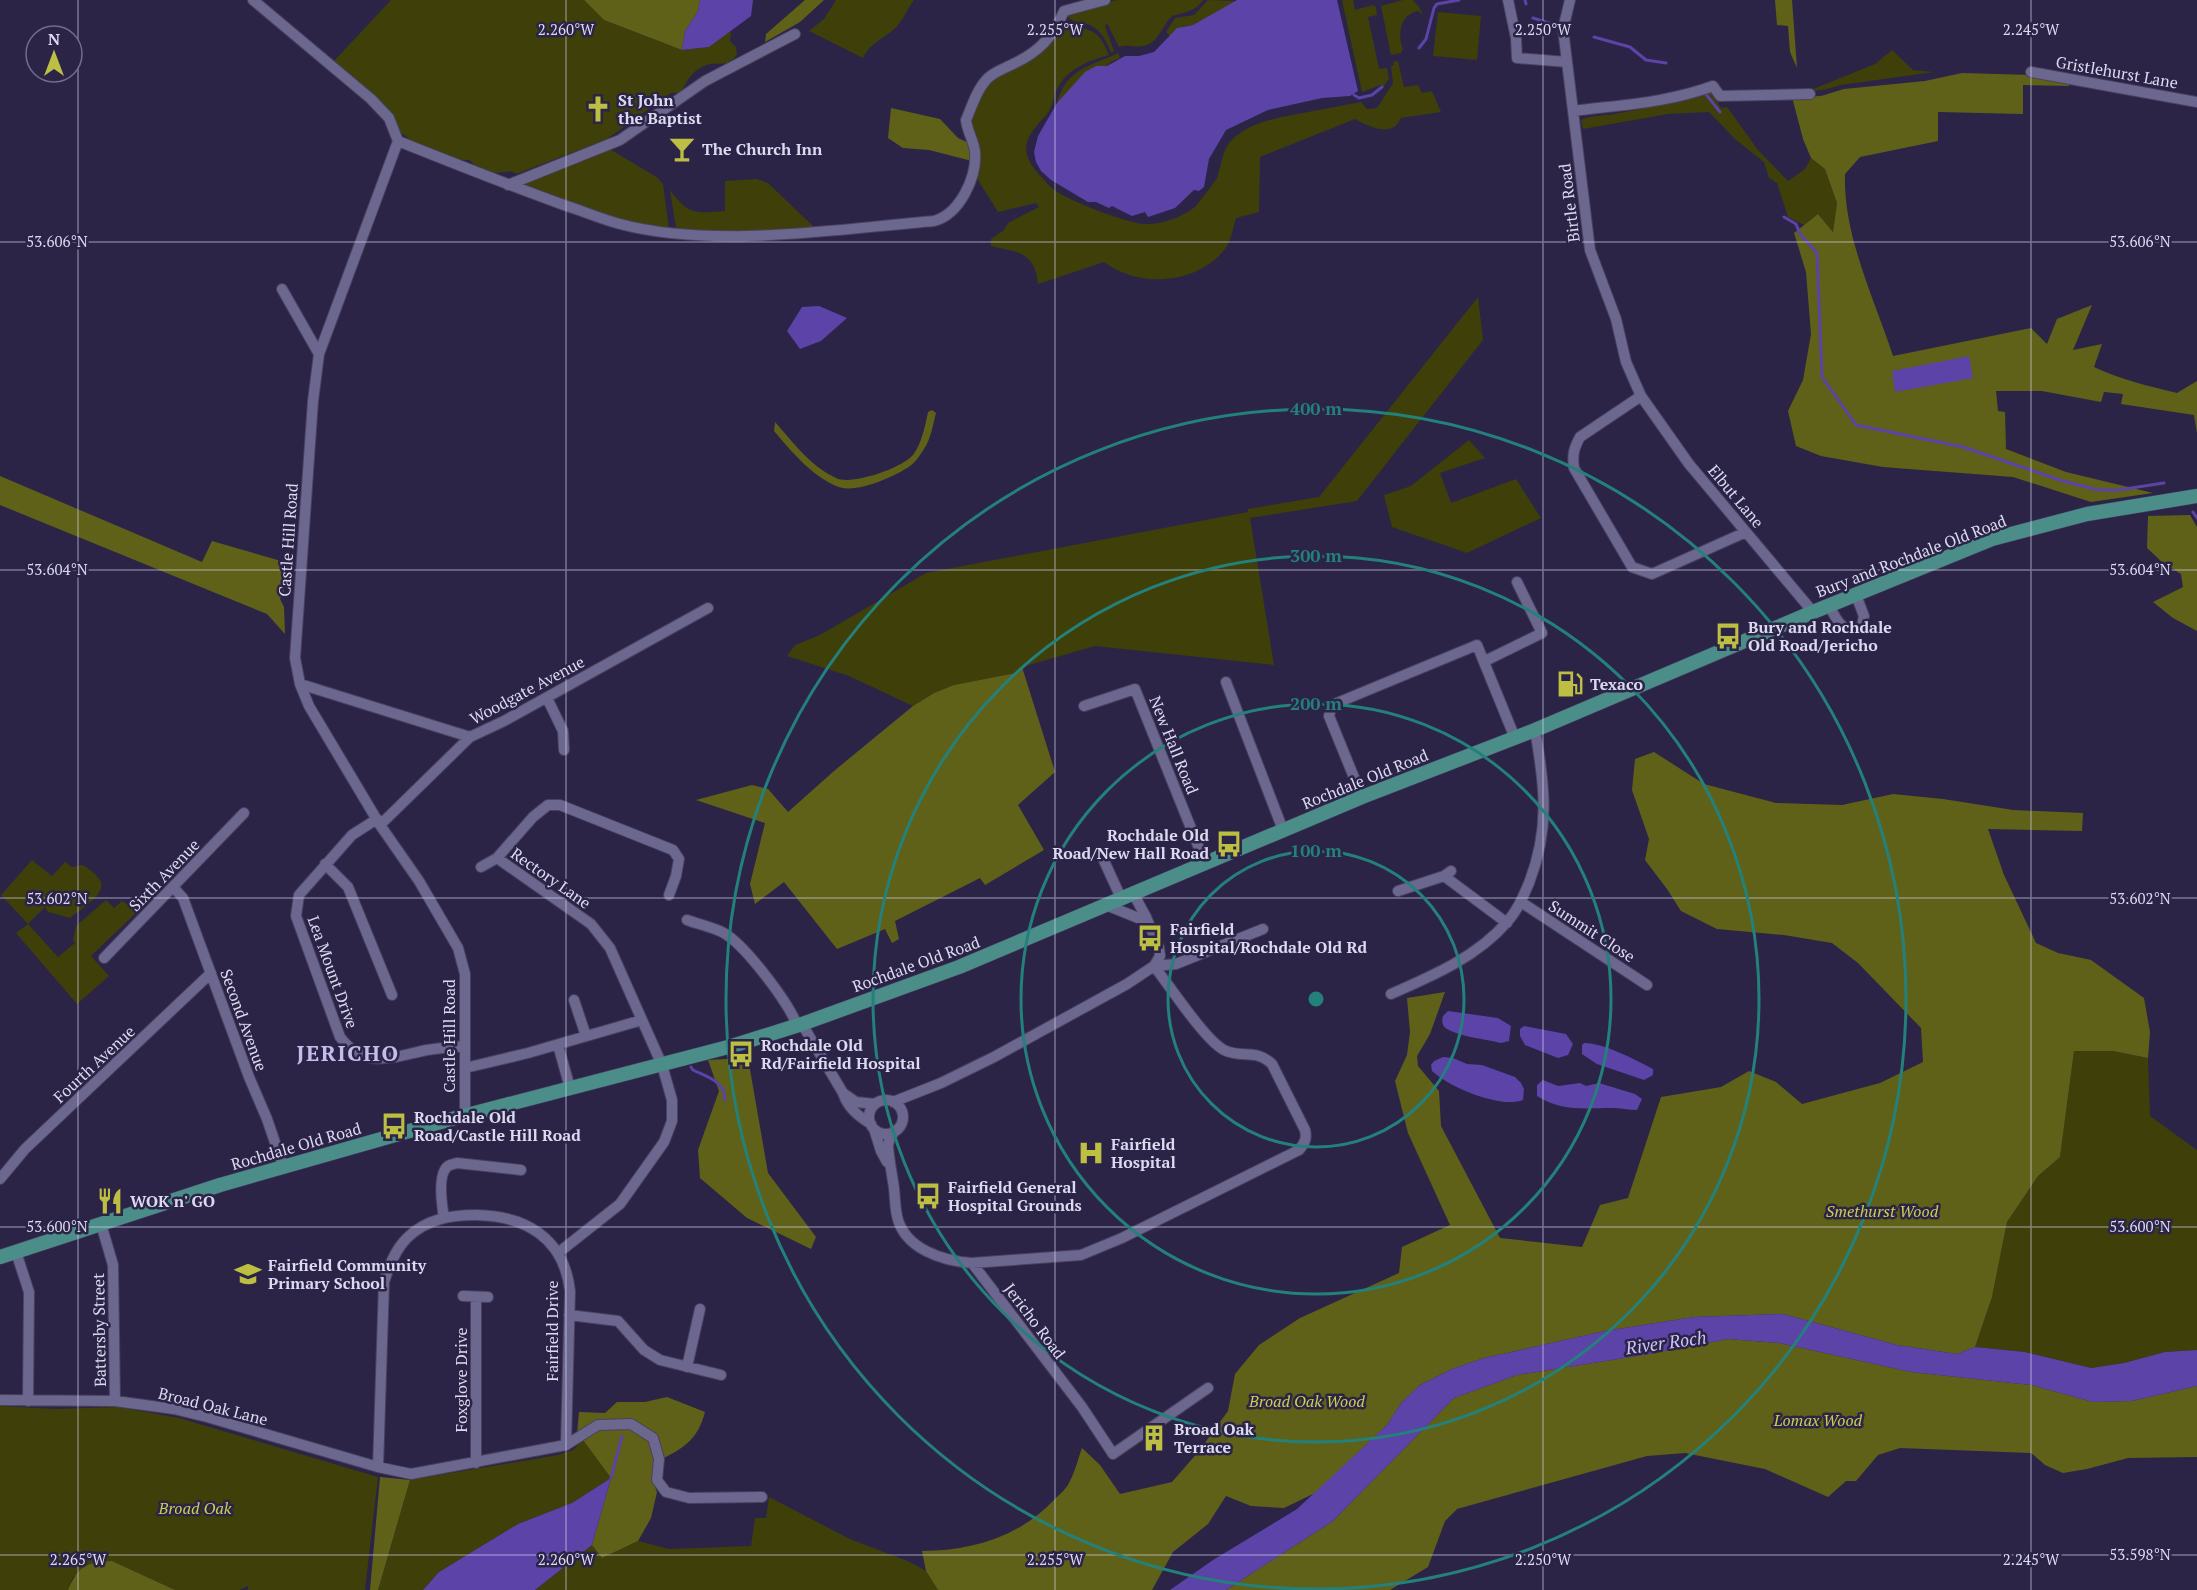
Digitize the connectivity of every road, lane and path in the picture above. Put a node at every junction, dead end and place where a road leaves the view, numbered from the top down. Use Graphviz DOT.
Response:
graph roads {
  1 [pos="253,0"];
  2 [pos="1105,0"];
  3 [pos="1570,0"];
  4 [pos="1508,1"];
  5 [pos="795,34"];
  6 [pos="1567,62"];
  7 [pos="2031,72"];
  8 [pos="1810,94"];
  9 [pos="2197,102"];
  10 [pos="1573,111"];
  11 [pos="398,141"];
  12 [pos="508,185"];
  13 [pos="282,289"];
  14 [pos="319,354"];
  15 [pos="1641,396"];
  16 [pos="2197,496"];
  17 [pos="1746,532"];
  18 [pos="1517,582"];
  19 [pos="1856,595"];
  20 [pos="1829,605"];
  21 [pos="708,608"];
  22 [pos="1813,612"];
  23 [pos="1485,662"];
  24 [pos="1226,682"];
  25 [pos="300,684"];
  26 [pos="547,698"];
  27 [pos="1084,706"];
  28 [pos="1535,730"];
  29 [pos="470,737"];
  30 [pos="1515,738"];
  31 [pos="564,750"];
  32 [pos="1362,797"];
  33 [pos="244,813"];
  34 [pos="378,822"];
  35 [pos="1283,830"];
  36 [pos="1100,852"];
  37 [pos="497,858"];
  38 [pos="1205,863"];
  39 [pos="325,864"];
  40 [pos="481,867"];
  41 [pos="173,887"];
  42 [pos="1398,891"];
  43 [pos="669,895"];
  44 [pos="1127,896"];
  45 [pos="1521,902"];
  46 [pos="1106,905"];
  47 [pos="687,920"];
  48 [pos="1148,922"];
  49 [pos="1507,923"];
  50 [pos="1263,929"];
  51 [pos="104,958"];
  52 [pos="1154,966"];
  53 [pos="211,973"];
  54 [pos="1647,985"];
  55 [pos="1391,994"];
  56 [pos="392,995"];
  57 [pos="574,1000"];
  58 [pos="642,1020"];
  59 [pos="799,1025"];
  60 [pos="586,1036"];
  61 [pos="558,1045"];
  62 [pos="465,1046"];
  63 [pos="662,1065"];
  64 [pos="465,1068"];
  65 [pos="570,1088"];
  66 [pos="843,1093"];
  67 [pos="893,1102"];
  68 [pos="875,1104"];
  69 [pos="465,1116"];
  70 [pos="872,1127"];
  71 [pos="896,1130"];
  72 [pos="283,1166"];
  73 [pos="521,1170"];
  74 [pos="891,1174"];
  75 [pos="0,1179"];
  76 [pos="444,1218"];
  77 [pos="101,1224"];
  78 [pos="16,1252"];
  79 [pos="558,1253"];
  80 [pos="0,1257"];
  81 [pos="972,1263"];
  82 [pos="463,1296"];
  83 [pos="476,1297"];
  84 [pos="488,1298"];
  85 [pos="700,1309"];
  86 [pos="569,1315"];
  87 [pos="687,1367"];
  88 [pos="721,1375"];
  89 [pos="1208,1388"];
  90 [pos="0,1400"];
  91 [pos="27,1401"];
  92 [pos="115,1401"];
  93 [pos="566,1445"];
  94 [pos="476,1463"];
  95 [pos="378,1467"];
  96 [pos="762,1497"];
  1 -- 11 [label="street"];
  2 -- 12 [label="street"];
  3 -- 6 [label="street, Birtle Road"];
  4 -- 6 [label="street"];
  5 -- 12 [label="street"];
  6 -- 10 [label="street, Birtle Road"];
  7 -- 9 [label="street, Gristlehurst Lane"];
  8 -- 10 [label="street"];
  10 -- 15 [label="street, Birtle Road"];
  11 -- 12 [label="street"];
  11 -- 14 [label="street, Castle Hill Road"];
  13 -- 14 [label="street"];
  14 -- 25 [label="street, Castle Hill Road"];
  15 -- 17 [label="street, Elbut Lane"];
  15 -- 17 [label="street"];
  16 -- 19 [label="main road, Bury and Rochdale Old Road"];
  17 -- 22 [label="street, Elbut Lane"];
  18 -- 23 [label="street"];
  19 -- 20 [label="main road, Bury and Rochdale Old Road"];
  19 -- 20 [label="street"];
  20 -- 22 [label="main road, Bury and Rochdale Old Road"];
  21 -- 26 [label="street, Woodgate Avenue"];
  22 -- 28 [label="main road, Rochdale Old Road"];
  23 -- 30 [label="street"];
  23 -- 32 [label="street"];
  24 -- 35 [label="street"];
  25 -- 29 [label="street"];
  25 -- 34 [label="street, Castle Hill Road"];
  26 -- 29 [label="street, Woodgate Avenue"];
  26 -- 31 [label="street"];
  27 -- 38 [label="street, New Hall Road"];
  28 -- 30 [label="main road, Rochdale Old Road"];
  28 -- 45 [label="street"];
  29 -- 34 [label="street, Woodgate Avenue"];
  30 -- 32 [label="main road, Rochdale Old Road"];
  32 -- 35 [label="main road, Rochdale Old Road"];
  33 -- 41 [label="street, Sixth Avenue"];
  34 -- 39 [label="street, Lea Mount Drive"];
  34 -- 62 [label="street, Castle Hill Road"];
  35 -- 38 [label="main road, Rochdale Old Road"];
  36 -- 44 [label="street"];
  37 -- 40 [label="street"];
  37 -- 43 [label="street, Rectory Lane"];
  37 -- 58 [label="street, Rectory Lane"];
  38 -- 44 [label="main road, Rochdale Old Road"];
  39 -- 56 [label="street"];
  39 -- 62 [label="street, Lea Mount Drive"];
  41 -- 51 [label="street, Sixth Avenue"];
  41 -- 53 [label="street, Second Avenue"];
  42 -- 49 [label="street"];
  44 -- 46 [label="main road, Rochdale Old Road"];
  44 -- 48 [label="street"];
  45 -- 49 [label="street"];
  45 -- 54 [label="street, Summit Close"];
  46 -- 48 [label="street"];
  46 -- 59 [label="main road, Rochdale Old Road"];
  47 -- 59 [label="street"];
  48 -- 52 [label="street"];
  49 -- 55 [label="street"];
  50 -- 52 [label="street"];
  52 -- 67 [label="street"];
  52 -- 81 [label="street"];
  53 -- 72 [label="street, Second Avenue"];
  53 -- 75 [label="street, Fourth Avenue"];
  57 -- 60 [label="street"];
  58 -- 60 [label="street"];
  58 -- 63 [label="street, Rectory Lane"];
  59 -- 63 [label="main road, Rochdale Old Road"];
  59 -- 66 [label="street"];
  60 -- 61 [label="street"];
  61 -- 64 [label="street"];
  61 -- 65 [label="street"];
  62 -- 64 [label="street, Castle Hill Road"];
  63 -- 65 [label="main road, Rochdale Old Road"];
  63 -- 79 [label="street, Rectory Lane"];
  64 -- 69 [label="street, Castle Hill Road"];
  65 -- 69 [label="main road, Rochdale Old Road"];
  66 -- 68 [label="street"];
  66 -- 70 [label="street"];
  67 -- 68 [label="street"];
  67 -- 71 [label="street"];
  68 -- 70 [label="street"];
  69 -- 72 [label="main road, Rochdale Old Road"];
  70 -- 71 [label="street"];
  70 -- 74 [label="street"];
  71 -- 74 [label="street"];
  72 -- 77 [label="main road, Rochdale Old Road"];
  73 -- 76 [label="street"];
  74 -- 81 [label="street"];
  76 -- 79 [label="street, Fairfield Drive"];
  76 -- 95 [label="street, Fairfield Drive"];
  77 -- 78 [label="main road, Rochdale Old Road"];
  77 -- 92 [label="street, Battersby Street"];
  78 -- 80 [label="main road, Rochdale Old Road"];
  78 -- 91 [label="street"];
  79 -- 86 [label="street, Fairfield Drive"];
  81 -- 89 [label="street, Jericho Road"];
  82 -- 83 [label="street"];
  83 -- 84 [label="street"];
  83 -- 94 [label="street, Foxglove Drive"];
  85 -- 87 [label="street"];
  86 -- 87 [label="street"];
  86 -- 93 [label="street, Fairfield Drive"];
  87 -- 88 [label="street"];
  90 -- 91 [label="street, Broad Oak Lane"];
  91 -- 92 [label="street, Broad Oak Lane"];
  92 -- 95 [label="street, Broad Oak Lane"];
  93 -- 94 [label="street"];
  93 -- 96 [label="street"];
  94 -- 95 [label="street"];
}
